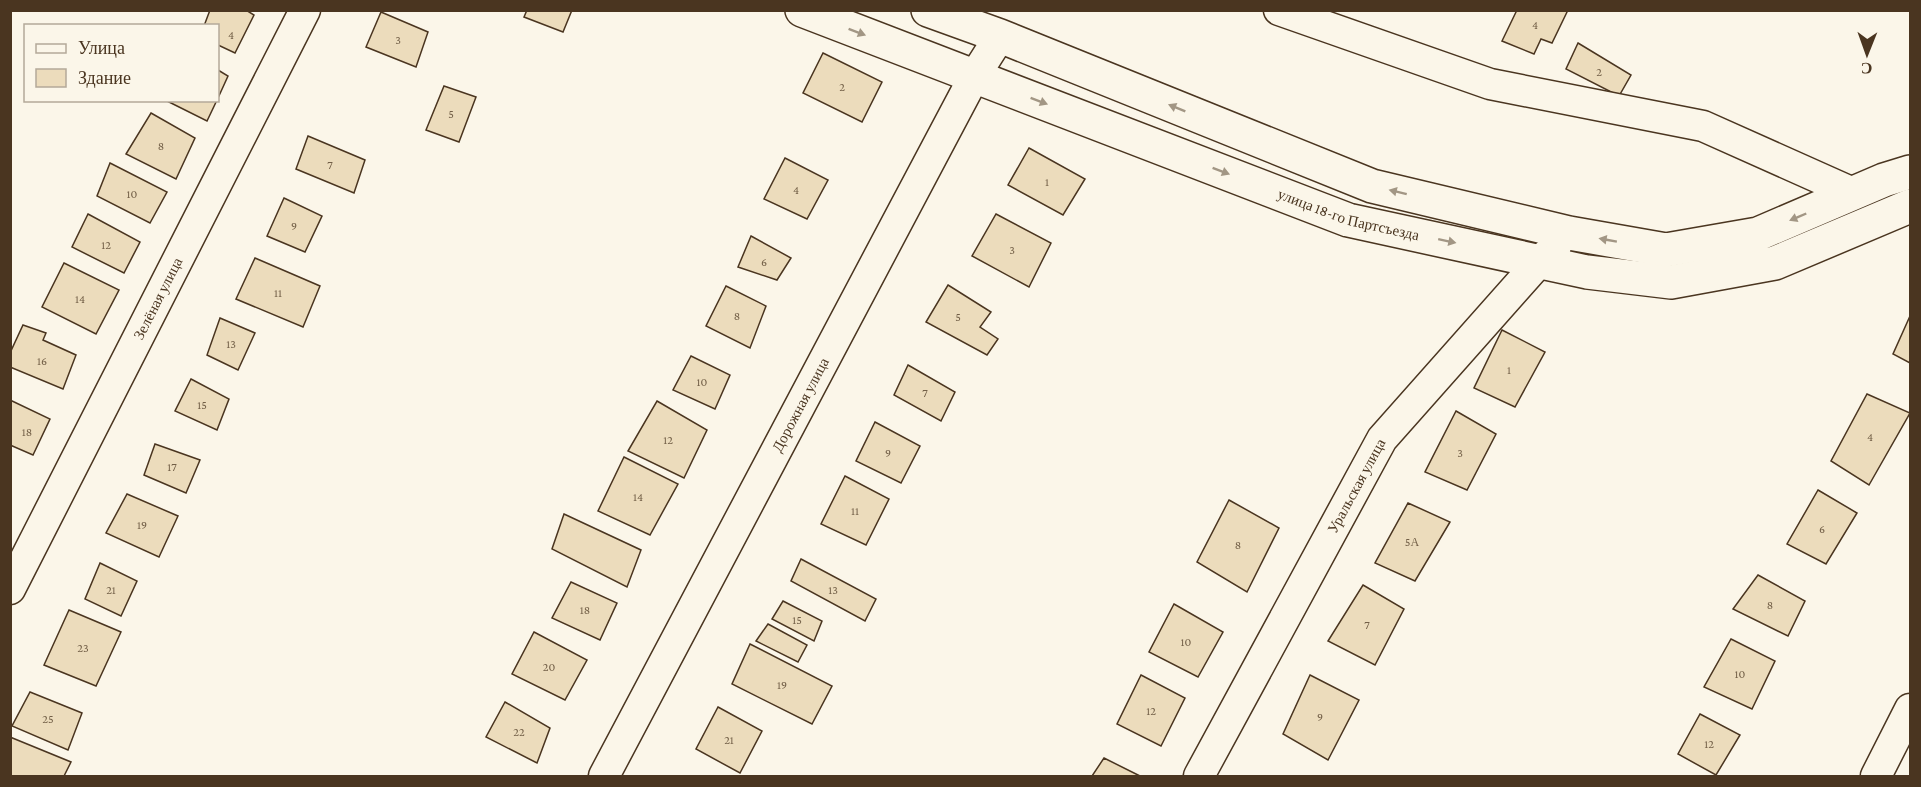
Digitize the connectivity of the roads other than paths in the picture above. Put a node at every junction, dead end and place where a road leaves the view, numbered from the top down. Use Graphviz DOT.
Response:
graph roads {
  1 [pos="305,10"];
  2 [pos="802,10"];
  3 [pos="928,10"];
  4 [pos="1279,10"];
  5 [pos="1000,36"];
  6 [pos="974,77"];
  7 [pos="1911,172"];
  8 [pos="1853,193"];
  9 [pos="1911,206"];
  10 [pos="1569,233"];
  11 [pos="1539,262"];
  12 [pos="10,589"];
  13 [pos="1911,709"];
  14 [pos="604,777"];
  15 [pos="1199,777"];
  16 [pos="1876,777"];
  1 -- 12 [label="street, Зелёная улица"];
  2 -- 6 [label="main road, улица 18-го Партсъезда, one-way"];
  3 -- 5 [label="main road"];
  4 -- 8 [label="street"];
  5 -- 6 [label="street, Дорожная улица"];
  10 -- 5 [label="main road, one-way"];
  6 -- 11 [label="main road, улица 18-го Партсъезда, one-way"];
  6 -- 14 [label="street, Дорожная улица"];
  7 -- 8 [label="main road"];
  8 -- 10 [label="main road, one-way"];
  9 -- 11 [label="main road, улица 18-го Партсъезда"];
  10 -- 11 [label="street, Уральская улица"];
  11 -- 15 [label="street, Уральская улица"];
  13 -- 16 [label="street"];
}
